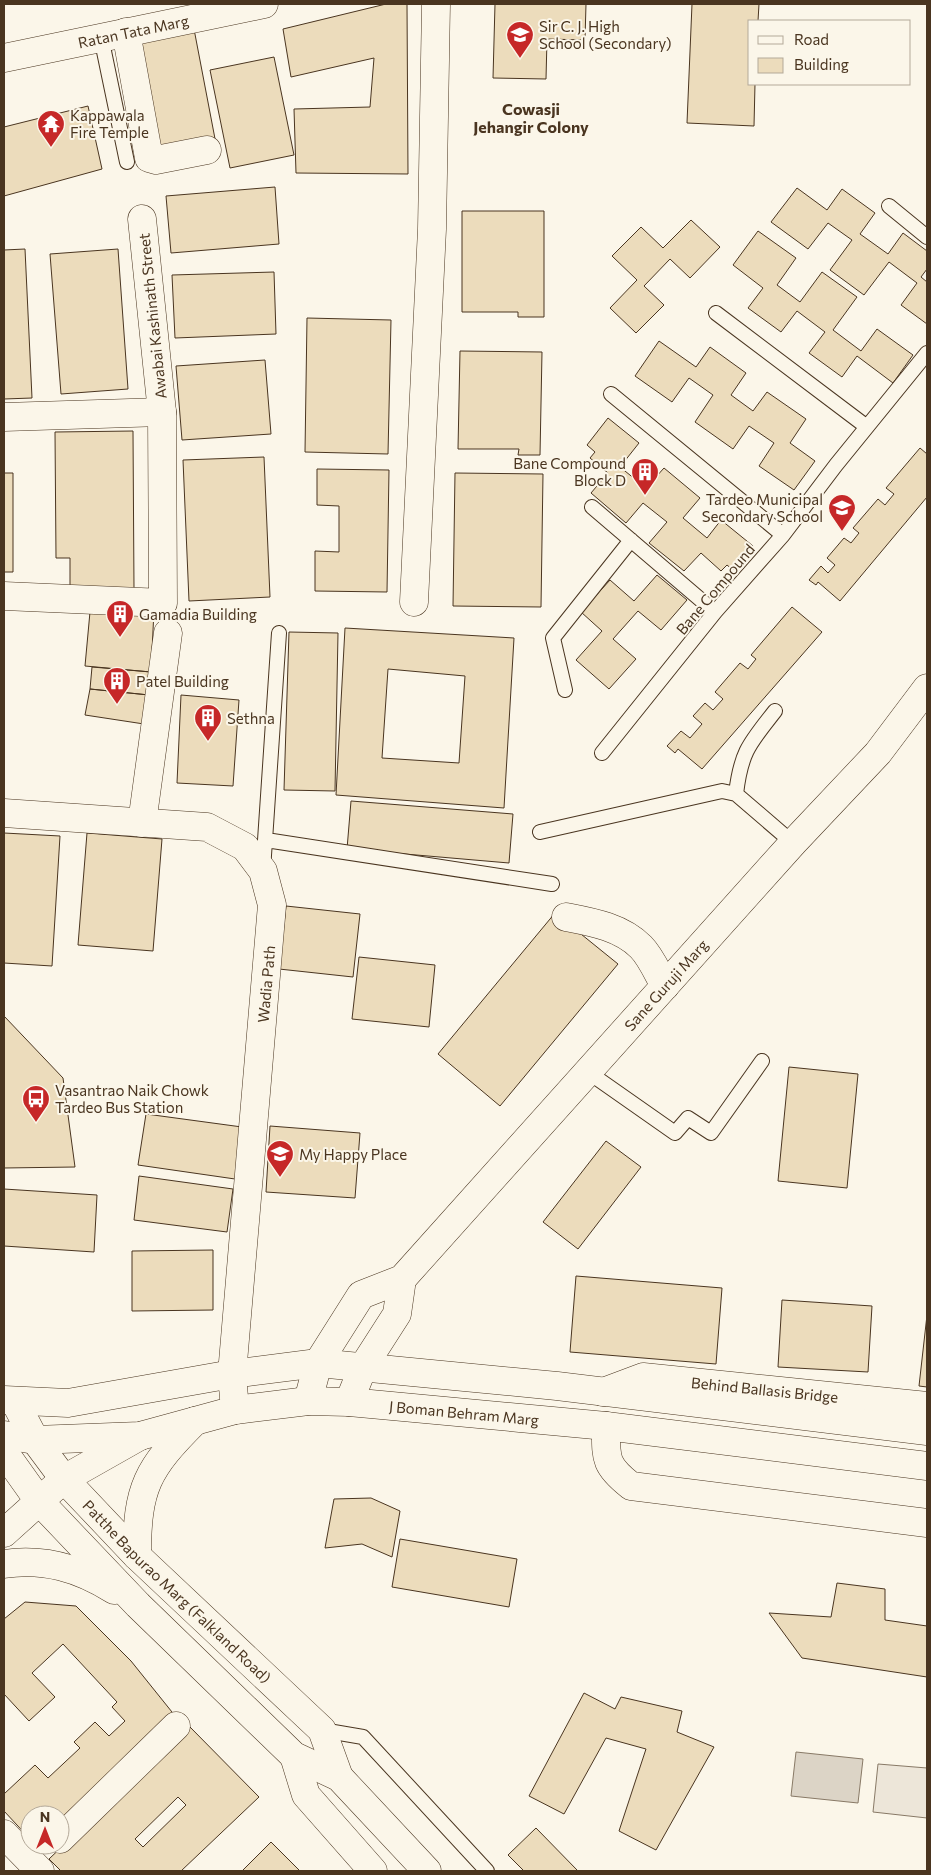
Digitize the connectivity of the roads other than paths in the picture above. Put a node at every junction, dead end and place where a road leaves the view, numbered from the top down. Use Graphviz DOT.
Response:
graph roads {
  1 [pos="264,4"];
  2 [pos="436,4"];
  3 [pos="114,35"];
  4 [pos="4,58"];
  5 [pos="207,150"];
  6 [pos="127,162"];
  7 [pos="889,206"];
  8 [pos="142,219"];
  9 [pos="927,236"];
  10 [pos="716,313"];
  11 [pos="927,353"];
  12 [pos="611,394"];
  13 [pos="162,412"];
  14 [pos="4,417"];
  15 [pos="867,427"];
  16 [pos="592,508"];
  17 [pos="783,535"];
  18 [pos="631,540"];
  19 [pos="4,596"];
  20 [pos="414,602"];
  21 [pos="715,612"];
  22 [pos="168,633"];
  23 [pos="278,633"];
  24 [pos="927,688"];
  25 [pos="565,690"];
  26 [pos="775,711"];
  27 [pos="602,753"];
  28 [pos="736,794"];
  29 [pos="4,813"];
  30 [pos="142,823"];
  31 [pos="540,832"];
  32 [pos="266,840"];
  33 [pos="793,843"];
  34 [pos="263,871"];
  35 [pos="552,884"];
  36 [pos="566,917"];
  37 [pos="665,986"];
  38 [pos="762,1061"];
  39 [pos="588,1072"];
  40 [pos="402,1279"];
  41 [pos="318,1363"];
  42 [pos="363,1367"];
  43 [pos="232,1374"];
  44 [pos="603,1392"];
  45 [pos="9,1401"];
  46 [pos="308,1401"];
  47 [pos="349,1402"];
  48 [pos="927,1406"];
  49 [pos="235,1410"];
  50 [pos="196,1420"];
  51 [pos="606,1426"];
  52 [pos="916,1430"];
  53 [pos="4,1435"];
  54 [pos="140,1436"];
  55 [pos="35,1440"];
  56 [pos="4,1452"];
  57 [pos="915,1465"];
  58 [pos="64,1479"];
  59 [pos="39,1501"];
  60 [pos="927,1523"];
  61 [pos="4,1533"];
  62 [pos="137,1556"];
  63 [pos="4,1564"];
  64 [pos="138,1605"];
  65 [pos="176,1726"];
  66 [pos="322,1730"];
  67 [pos="294,1756"];
  68 [pos="345,1784"];
  69 [pos="70,1829"];
  70 [pos="4,1834"];
  71 [pos="47,1855"];
  72 [pos="37,1868"];
  73 [pos="373,1871"];
  74 [pos="427,1871"];
  75 [pos="488,1871"];
  1 -- 3 [label="street, Ratan Tata Marg"];
  2 -- 20 [label="street"];
  3 -- 4 [label="street, Ratan Tata Marg"];
  3 -- 5 [label="street"];
  3 -- 6 [label="lane"];
  7 -- 9 [label="lane"];
  8 -- 13 [label="street, Awabai Kashinath Street"];
  10 -- 15 [label="lane"];
  11 -- 15 [label="lane, Bane Compound"];
  12 -- 17 [label="lane"];
  13 -- 14 [label="street, Awabai Kashinath Street"];
  13 -- 19 [label="street, Awabai Kashinath Street"];
  15 -- 17 [label="lane, Bane Compound"];
  16 -- 18 [label="lane"];
  17 -- 21 [label="lane, Bane Compound"];
  18 -- 21 [label="lane"];
  18 -- 25 [label="lane"];
  21 -- 27 [label="lane, Bane Compound"];
  22 -- 30 [label="street"];
  23 -- 32 [label="lane"];
  24 -- 33 [label="street, Sane Guruji Marg"];
  26 -- 28 [label="lane"];
  28 -- 31 [label="lane"];
  28 -- 33 [label="lane"];
  29 -- 30 [label="street, Wadia Path"];
  30 -- 34 [label="street, Wadia Path"];
  32 -- 34 [label="lane"];
  32 -- 35 [label="lane"];
  33 -- 37 [label="street, Sane Guruji Marg"];
  34 -- 43 [label="street, Wadia Path"];
  36 -- 37 [label="street"];
  37 -- 39 [label="street, Sane Guruji Marg"];
  38 -- 39 [label="lane"];
  39 -- 40 [label="street, Sane Guruji Marg"];
  40 -- 41 [label="street, Sane Guruji Marg"];
  40 -- 42 [label="street"];
  41 -- 42 [label="street"];
  41 -- 43 [label="street"];
  41 -- 46 [label="street, Sane Guruji Marg"];
  42 -- 44 [label="street"];
  42 -- 47 [label="street"];
  43 -- 45 [label="street"];
  43 -- 49 [label="street, Wadia Path"];
  44 -- 48 [label="street, Behind Ballasis Bridge"];
  44 -- 52 [label="street"];
  45 -- 55 [label="street, Patthe Bapurao Marg (Falkland Road)"];
  46 -- 47 [label="street, J Boman Behram Marg"];
  46 -- 49 [label="street, J Boman Behram Marg"];
  47 -- 51 [label="street, J Boman Behram Marg"];
  49 -- 50 [label="street, J Boman Behram Marg"];
  50 -- 54 [label="street, J Boman Behram Marg"];
  50 -- 62 [label="street"];
  51 -- 57 [label="street, J Boman Behram Marg"];
  51 -- 60 [label="street"];
  53 -- 55 [label="street, J Boman Behram Marg"];
  54 -- 55 [label="street, J Boman Behram Marg"];
  54 -- 58 [label="street"];
  55 -- 58 [label="street, Patthe Bapurao Marg (Falkland Road)"];
  56 -- 59 [label="street"];
  58 -- 59 [label="street"];
  58 -- 62 [label="street, Patthe Bapurao Marg (Falkland Road)"];
  59 -- 61 [label="street"];
  59 -- 64 [label="street"];
  62 -- 66 [label="street, Patthe Bapurao Marg (Falkland Road)"];
  63 -- 64 [label="street"];
  64 -- 67 [label="street"];
  65 -- 69 [label="street"];
  66 -- 68 [label="street, Patthe Bapurao Marg (Falkland Road)"];
  66 -- 75 [label="lane"];
  67 -- 68 [label="street"];
  67 -- 73 [label="street"];
  68 -- 74 [label="street"];
  70 -- 72 [label="street"];
  71 -- 72 [label="street"];
}
